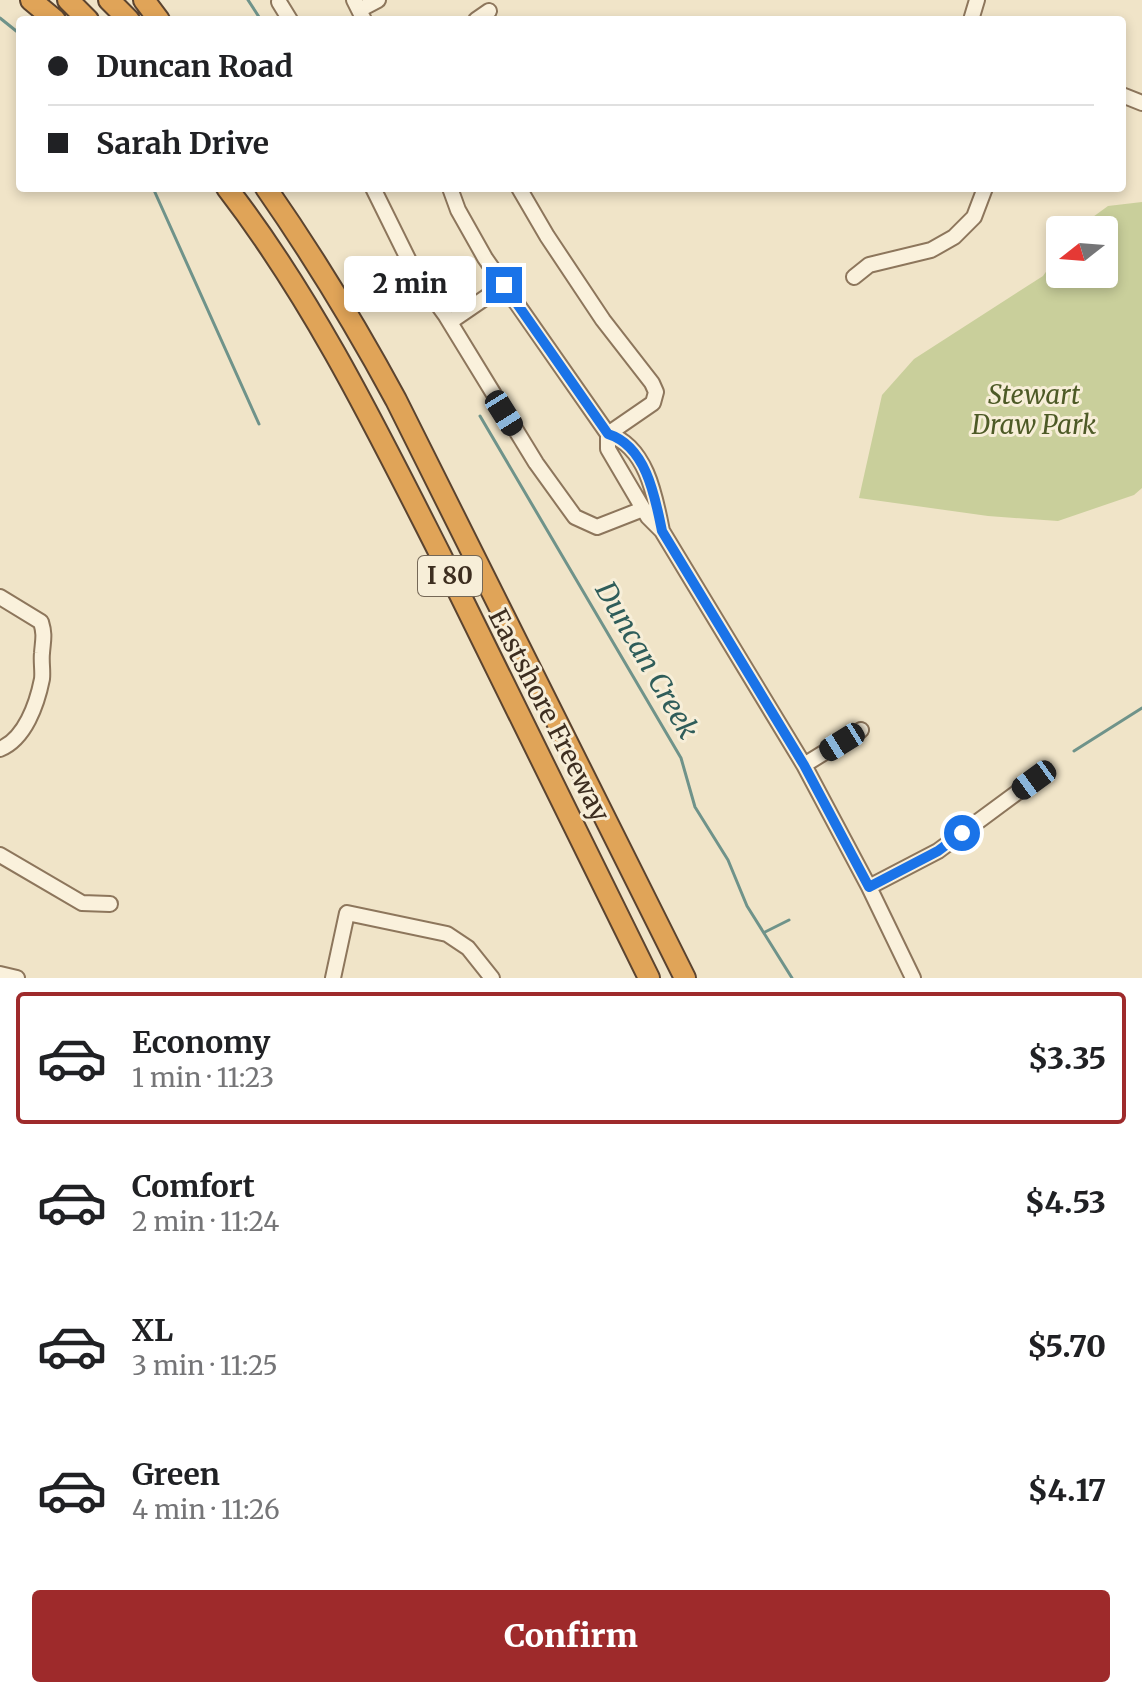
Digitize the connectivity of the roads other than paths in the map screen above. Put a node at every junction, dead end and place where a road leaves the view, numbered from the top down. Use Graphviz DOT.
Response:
graph roads {
  1 [pos="31,0"];
  2 [pos="68,0"];
  3 [pos="109,0"];
  4 [pos="378,0"];
  5 [pos="279,2"];
  6 [pos="359,10"];
  7 [pos="489,11"];
  8 [pos="50,16"];
  9 [pos="84,16"];
  10 [pos="125,16"];
  11 [pos="288,16"];
  12 [pos="482,16"];
  13 [pos="230,192"];
  14 [pos="269,192"];
  15 [pos="375,192"];
  16 [pos="452,192"];
  17 [pos="521,192"];
  18 [pos="983,192"];
  19 [pos="854,277"];
  20 [pos="504,285"];
  21 [pos="450,322"];
  22 [pos="608,434"];
  23 [pos="643,509"];
  24 [pos="662,531"];
  25 [pos="0,597"];
  26 [pos="861,730"];
  27 [pos="0,749"];
  28 [pos="804,765"];
  29 [pos="1034,780"];
  30 [pos="0,855"];
  31 [pos="869,887"];
  32 [pos="110,904"];
  33 [pos="0,974"];
  34 [pos="17,978"];
  35 [pos="333,978"];
  36 [pos="492,978"];
  37 [pos="649,978"];
  38 [pos="685,978"];
  39 [pos="913,978"];
  1 -- 8 [label="highway"];
  2 -- 9 [label="highway"];
  3 -- 10 [label="highway"];
  4 -- 6 [label="street"];
  5 -- 11 [label="street"];
  7 -- 12 [label="street"];
  13 -- 37 [label="highway, Eastshore Freeway / I 80"];
  14 -- 38 [label="highway, Eastshore Freeway / I 80"];
  15 -- 21 [label="street"];
  16 -- 20 [label="street"];
  17 -- 22 [label="street"];
  18 -- 19 [label="street"];
  20 -- 21 [label="street"];
  20 -- 22 [label="street"];
  21 -- 23 [label="street"];
  22 -- 23 [label="street"];
  22 -- 24 [label="street"];
  23 -- 24 [label="street"];
  24 -- 28 [label="street"];
  25 -- 27 [label="street"];
  26 -- 28 [label="street"];
  28 -- 31 [label="street"];
  29 -- 31 [label="street"];
  30 -- 32 [label="street"];
  31 -- 39 [label="street"];
  33 -- 34 [label="street"];
  35 -- 36 [label="street"];
}
